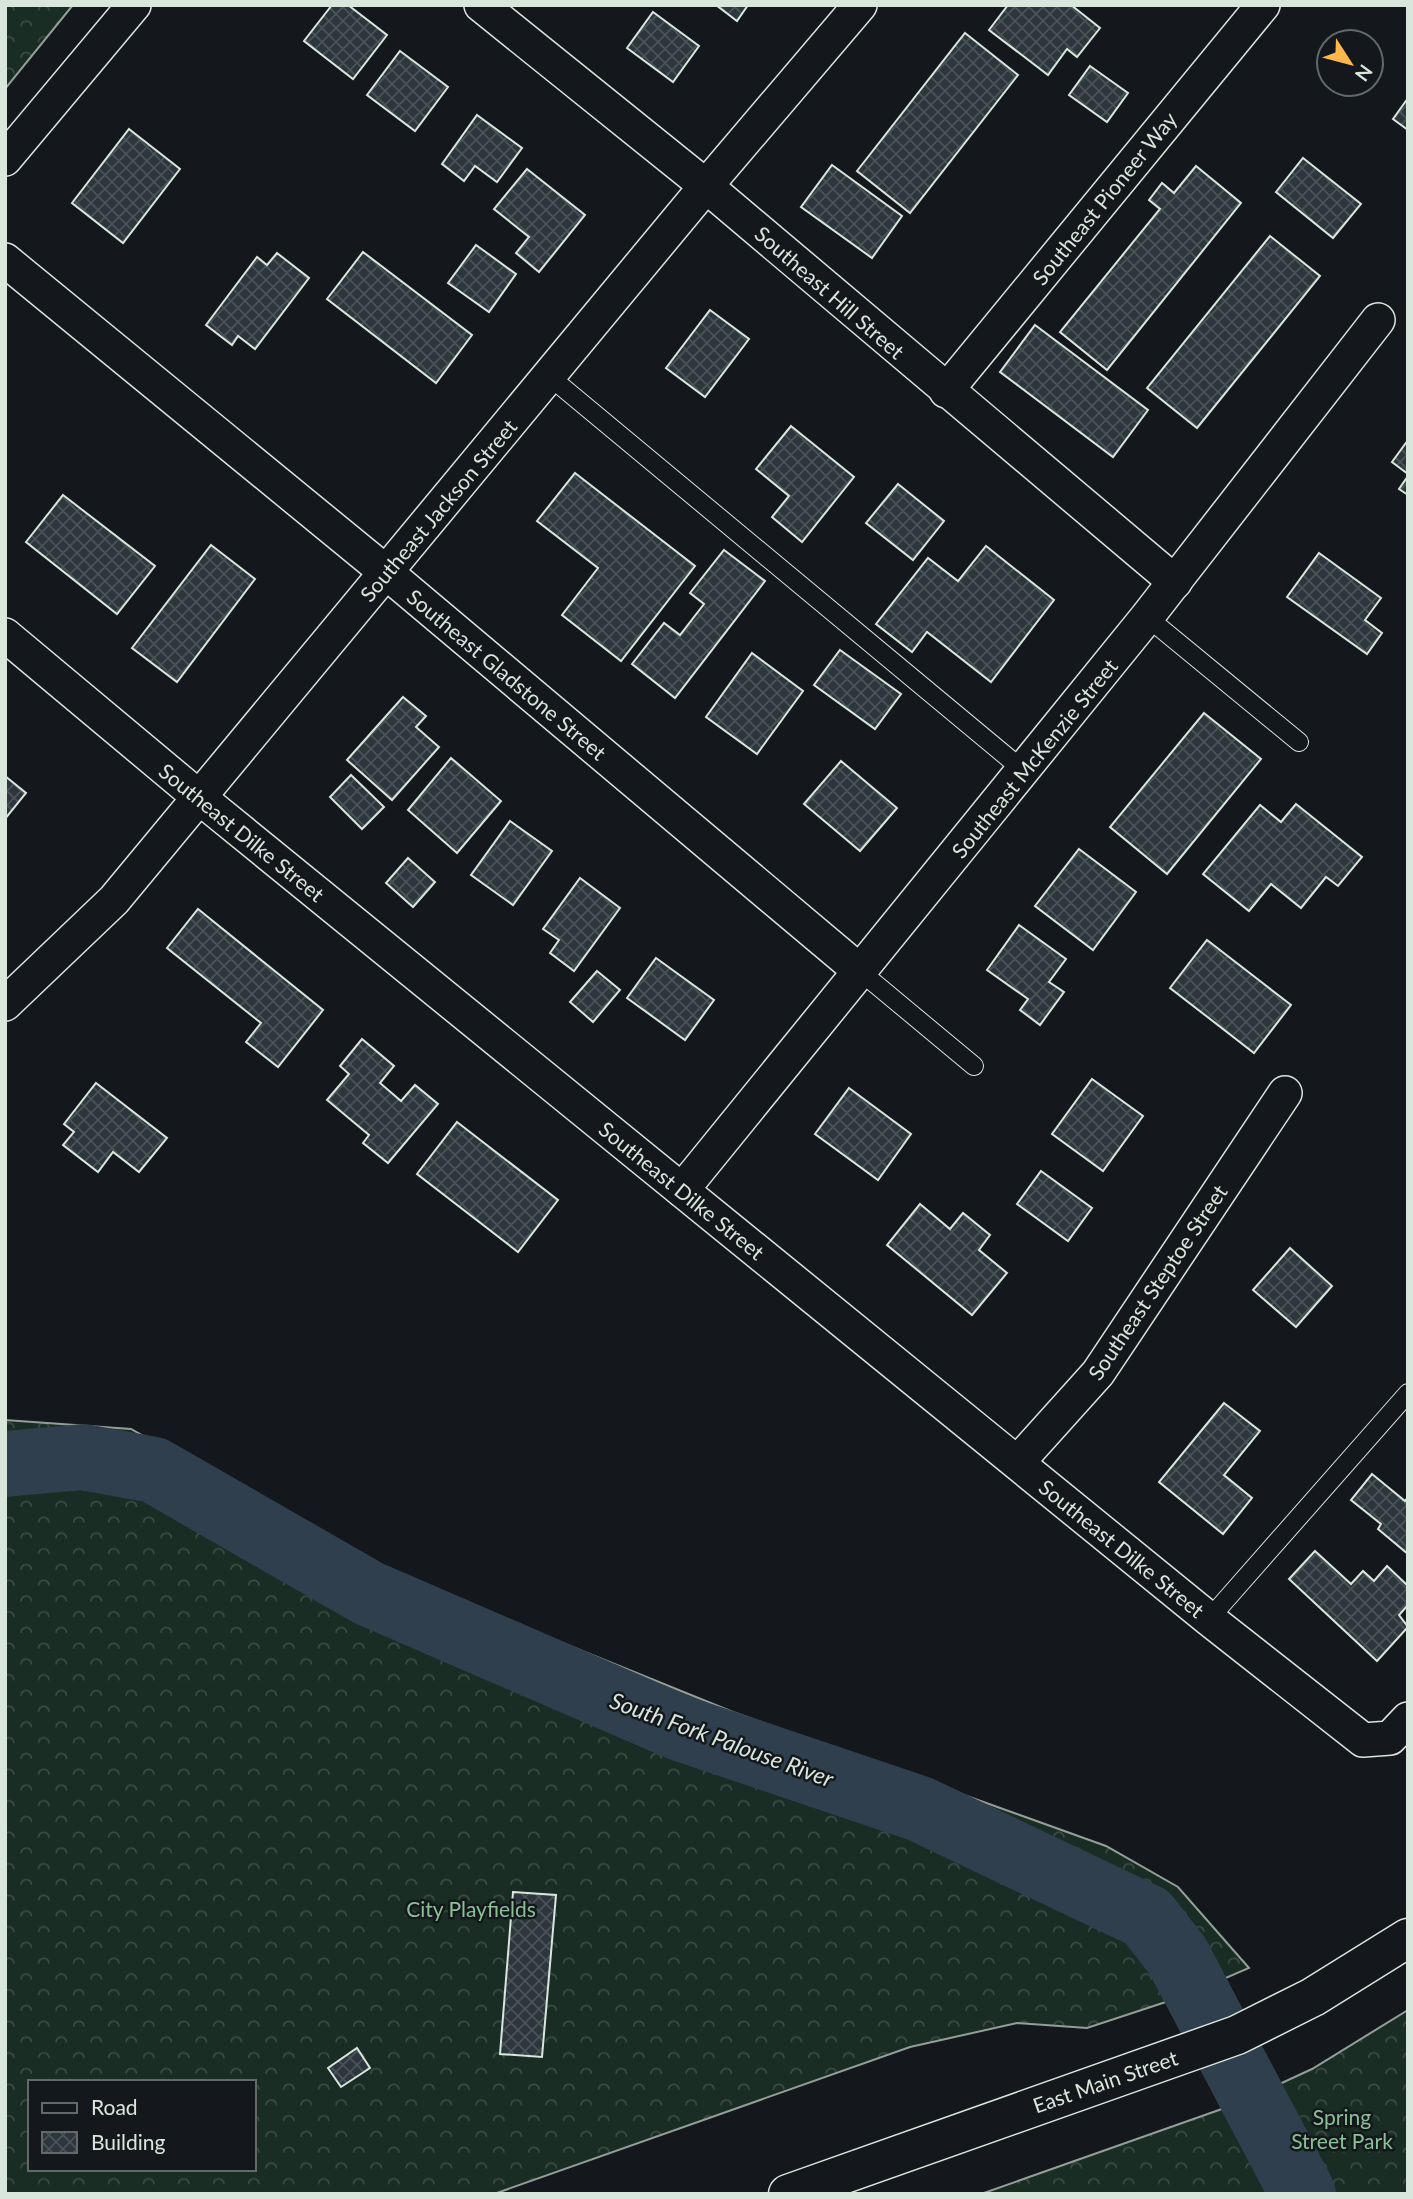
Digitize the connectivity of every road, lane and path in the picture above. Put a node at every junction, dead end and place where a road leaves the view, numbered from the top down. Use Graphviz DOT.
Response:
graph roads {
  1 [pos="134,5"];
  2 [pos="481,5"];
  3 [pos="860,5"];
  4 [pos="1263,5"];
  5 [pos="5,159"];
  6 [pos="706,186"];
  7 [pos="5,260"];
  8 [pos="1377,320"];
  9 [pos="549,376"];
  10 [pos="946,391"];
  11 [pos="387,573"];
  12 [pos="1175,582"];
  13 [pos="1147,617"];
  14 [pos="5,635"];
  15 [pos="1299,742"];
  16 [pos="1023,771"];
  17 [pos="200,798"];
  18 [pos="861,972"];
  19 [pos="5,1004"];
  20 [pos="974,1066"];
  21 [pos="1285,1093"];
  22 [pos="682,1190"];
  23 [pos="1408,1393"];
  24 [pos="1018,1462"];
  25 [pos="1209,1619"];
  26 [pos="1408,1719"];
  27 [pos="1408,1938"];
  28 [pos="788,2194"];
  1 -- 5 [label="street"];
  2 -- 6 [label="street, Southeast Hill Street"];
  3 -- 6 [label="street, Southeast Jackson Street"];
  4 -- 10 [label="street, Southeast Pioneer Way"];
  6 -- 9 [label="street, Southeast Jackson Street"];
  6 -- 10 [label="street, Southeast Hill Street"];
  7 -- 11 [label="street, Southeast Gladstone Street"];
  8 -- 12 [label="street, Southeast McKenzie Street"];
  9 -- 11 [label="street, Southeast Jackson Street"];
  9 -- 16 [label="lane"];
  10 -- 12 [label="street, Southeast Hill Street"];
  11 -- 17 [label="street, Southeast Jackson Street"];
  11 -- 18 [label="street, Southeast Gladstone Street"];
  12 -- 13 [label="street, Southeast McKenzie Street"];
  13 -- 15 [label="lane"];
  13 -- 16 [label="street, Southeast McKenzie Street"];
  14 -- 17 [label="street, Southeast Dilke Street"];
  16 -- 18 [label="street, Southeast McKenzie Street"];
  17 -- 19 [label="street, Southeast Jackson Street"];
  17 -- 22 [label="street, Southeast Dilke Street"];
  18 -- 20 [label="lane, Southeast Gladstone Street"];
  18 -- 22 [label="street, Southeast McKenzie Street"];
  21 -- 24 [label="street, Southeast Steptoe Street"];
  22 -- 24 [label="street, Southeast Dilke Street"];
  23 -- 25 [label="lane"];
  24 -- 25 [label="street, Southeast Dilke Street"];
  25 -- 26 [label="street, Southeast Dilke Street"];
  27 -- 28 [label="main road, East Main Street"];
}
